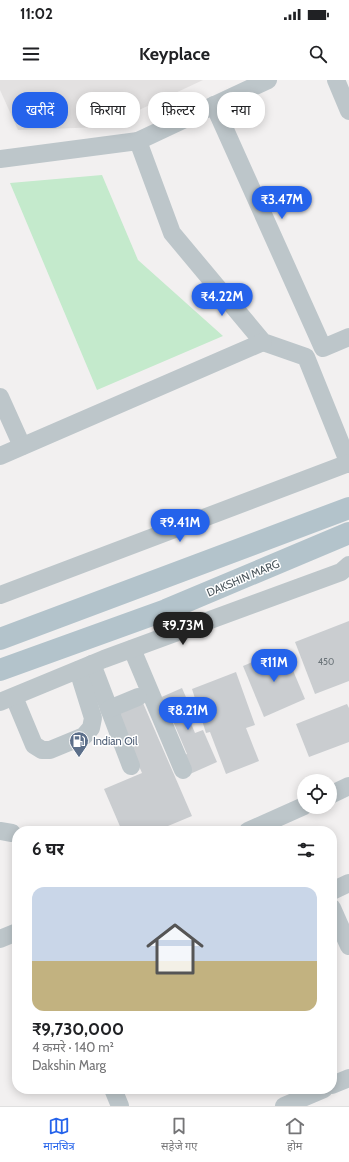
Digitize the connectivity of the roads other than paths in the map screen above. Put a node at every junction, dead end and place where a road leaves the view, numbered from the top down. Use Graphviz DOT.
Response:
graph roads {
  1 [pos="336,80"];
  2 [pos="258,82"];
  3 [pos="214,105"];
  4 [pos="349,111"];
  5 [pos="138,141"];
  6 [pos="0,160"];
  7 [pos="349,336"];
  8 [pos="263,342"];
  9 [pos="323,348"];
  10 [pos="306,357"];
  11 [pos="0,397"];
  12 [pos="22,446"];
  13 [pos="0,456"];
  14 [pos="349,463"];
  15 [pos="349,508"];
  16 [pos="349,533"];
  17 [pos="349,565"];
  18 [pos="0,595"];
  19 [pos="0,639"];
  20 [pos="132,649"];
  21 [pos="85,667"];
  22 [pos="0,670"];
  23 [pos="138,697"];
  24 [pos="7,700"];
  25 [pos="109,708"];
  26 [pos="131,766"];
  27 [pos="183,770"];
  28 [pos="349,786"];
  29 [pos="337,792"];
  30 [pos="297,809"];
  31 [pos="259,826"];
  32 [pos="349,884"];
  33 [pos="337,889"];
  34 [pos="337,919"];
  35 [pos="12,934"];
  36 [pos="0,939"];
  37 [pos="349,946"];
  38 [pos="349,1078"];
  39 [pos="337,1084"];
  40 [pos="115,1094"];
  41 [pos="306,1094"];
  42 [pos="287,1099"];
  43 [pos="120,1106"];
  1 -- 4 [label="street"];
  2 -- 3 [label="street"];
  3 -- 5 [label="street"];
  3 -- 9 [label="street"];
  5 -- 6 [label="street"];
  5 -- 8 [label="street"];
  7 -- 9 [label="street"];
  8 -- 10 [label="street"];
  8 -- 12 [label="street"];
  9 -- 10 [label="street"];
  10 -- 14 [label="street"];
  11 -- 12 [label="street"];
  12 -- 13 [label="street"];
  14 -- 18 [label="street"];
  15 -- 19 [label="main road"];
  16 -- 22 [label="main road, DAKSHIN MARG"];
  17 -- 20 [label="street"];
  20 -- 21 [label="street"];
  20 -- 27 [label="street"];
  21 -- 24 [label="street"];
  21 -- 24 [label="street"];
  21 -- 25 [label="street"];
  23 -- 25 [label="street"];
  25 -- 26 [label="street"];
  28 -- 29 [label="street"];
  30 -- 31 [label="street"];
  32 -- 33 [label="street"];
  34 -- 37 [label="street"];
  35 -- 36 [label="street"];
  38 -- 39 [label="street"];
  40 -- 43 [label="street"];
  41 -- 42 [label="street"];
}
